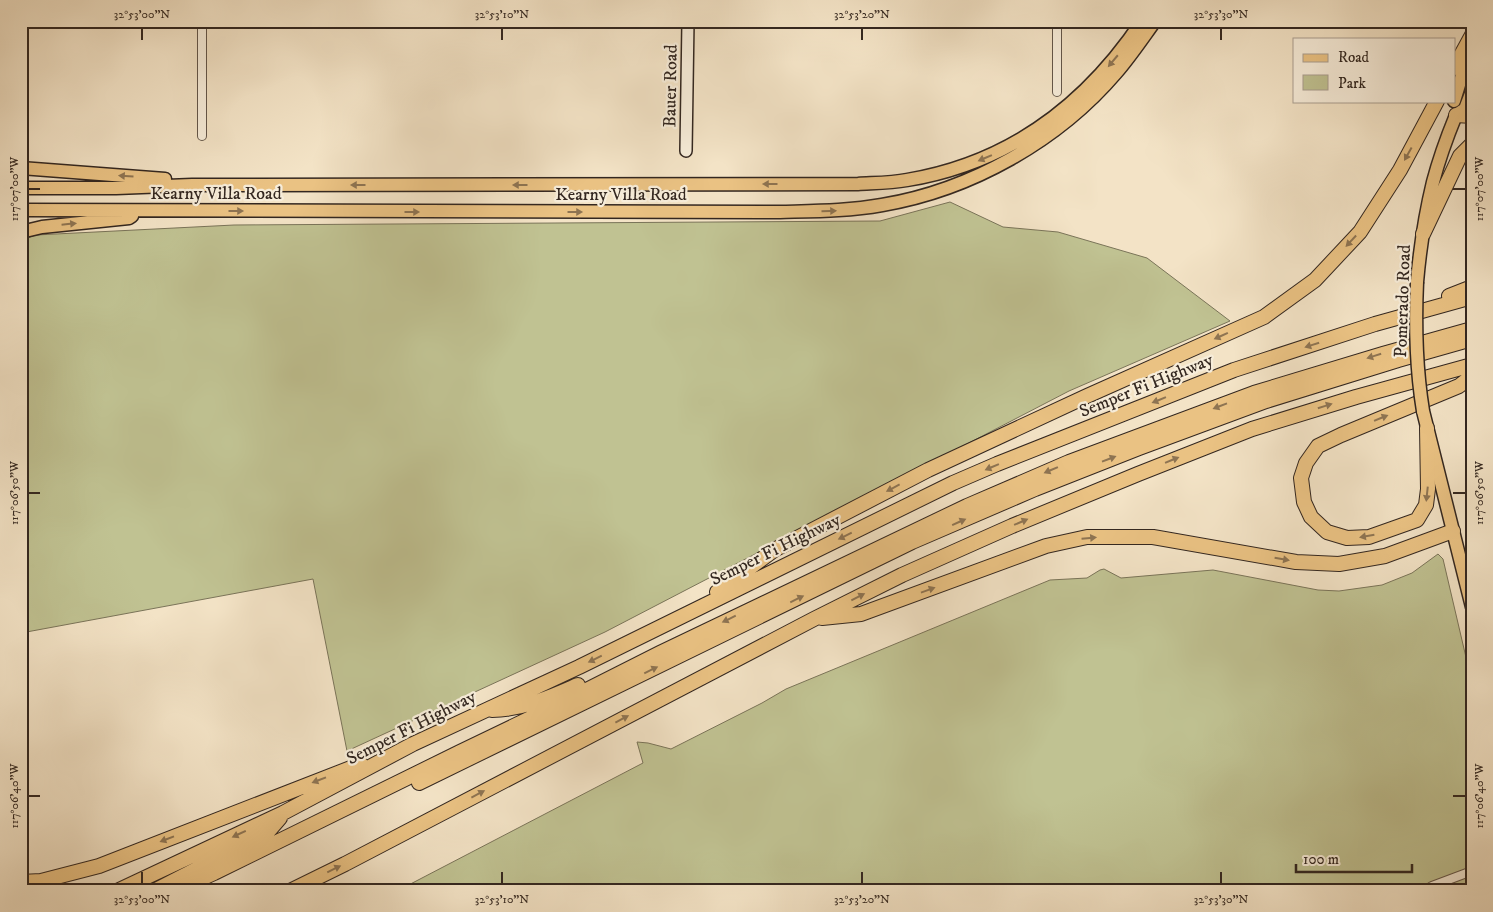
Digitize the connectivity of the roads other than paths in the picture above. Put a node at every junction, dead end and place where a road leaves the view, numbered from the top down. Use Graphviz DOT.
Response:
graph roads {
  1 [pos="202,21"];
  2 [pos="688,21"];
  3 [pos="1057,21"];
  4 [pos="1142,21"];
  5 [pos="1155,21"];
  6 [pos="1472,35"];
  7 [pos="1472,43"];
  8 [pos="1456,64"];
  9 [pos="1472,91"];
  10 [pos="1057,92"];
  11 [pos="1436,102"];
  12 [pos="1455,106"];
  13 [pos="1472,116"];
  14 [pos="202,136"];
  15 [pos="1472,144"];
  16 [pos="686,151"];
  17 [pos="21,168"];
  18 [pos="192,185"];
  19 [pos="21,188"];
  20 [pos="21,210"];
  21 [pos="138,210"];
  22 [pos="21,232"];
  23 [pos="1423,234"];
  24 [pos="1472,287"];
  25 [pos="1472,298"];
  26 [pos="1374,324"];
  27 [pos="1472,328"];
  28 [pos="1472,339"];
  29 [pos="1472,365"];
  30 [pos="1472,376"];
  31 [pos="1427,428"];
  32 [pos="1452,531"];
  33 [pos="1472,607"];
  34 [pos="686,614"];
  35 [pos="814,619"];
  36 [pos="633,667"];
  37 [pos="484,710"];
  38 [pos="413,744"];
  39 [pos="284,814"];
  40 [pos="1472,871"];
  41 [pos="21,882"];
  42 [pos="117,891"];
  43 [pos="154,891"];
  44 [pos="174,891"];
  45 [pos="198,891"];
  46 [pos="290,891"];
  47 [pos="1424,891"];
  1 -- 14 [label="street"];
  2 -- 16 [label="street, Bauer Road"];
  3 -- 10 [label="street"];
  4 -- 18 [label="main road, Kearny Villa Road, one-way"];
  21 -- 5 [label="main road, Kearny Villa Road, one-way"];
  6 -- 8 [label="highway"];
  7 -- 12 [label="main road"];
  9 -- 12 [label="main road"];
  11 -- 34 [label="highway, one-way"];
  12 -- 13 [label="highway"];
  12 -- 23 [label="main road, Pomerado Road"];
  15 -- 23 [label="highway"];
  18 -- 17 [label="main road, one-way"];
  18 -- 19 [label="main road, Kearny Villa Road"];
  20 -- 21 [label="main road, Kearny Villa Road"];
  22 -- 21 [label="main road, one-way"];
  23 -- 31 [label="main road, Pomerado Road, bridge"];
  24 -- 26 [label="highway"];
  25 -- 26 [label="highway, Semper Fi Highway"];
  26 -- 34 [label="highway, Semper Fi Highway, one-way"];
  27 -- 36 [label="highway, one-way"];
  45 -- 28 [label="highway, one-way"];
  35 -- 29 [label="highway, one-way"];
  31 -- 30 [label="highway, one-way"];
  31 -- 32 [label="main road, Pomerado Road"];
  32 -- 33 [label="main road, Pomerado Road"];
  35 -- 32 [label="highway, one-way"];
  34 -- 37 [label="highway, Semper Fi Highway, one-way"];
  46 -- 35 [label="highway, one-way"];
  36 -- 37 [label="highway"];
  36 -- 44 [label="highway"];
  37 -- 38 [label="highway, Semper Fi Highway"];
  38 -- 39 [label="highway, Semper Fi Highway"];
  38 -- 41 [label="highway, one-way"];
  39 -- 42 [label="highway, Semper Fi Highway, one-way"];
  39 -- 43 [label="highway"];
  40 -- 47 [label="street"];
}
